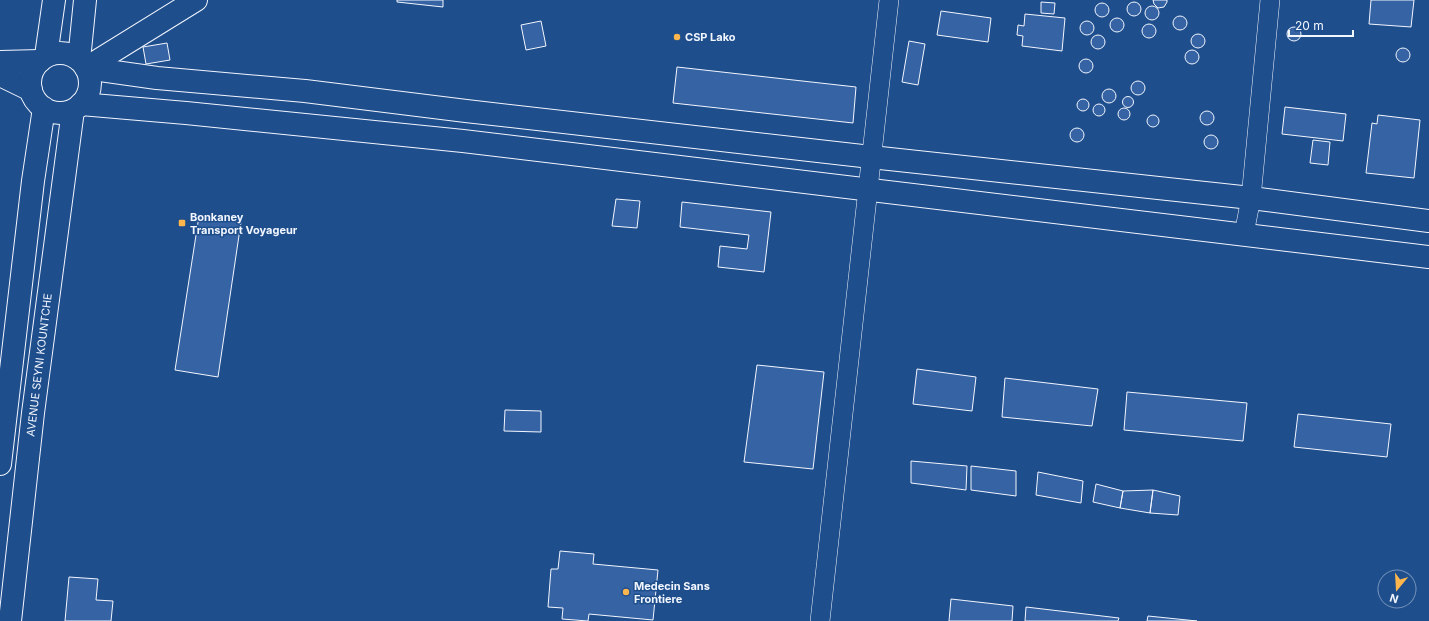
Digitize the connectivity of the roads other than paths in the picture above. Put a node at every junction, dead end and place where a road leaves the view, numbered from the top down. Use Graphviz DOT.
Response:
graph roads {
  1 [pos="54,0"];
  2 [pos="85,0"];
  3 [pos="196,0"];
  4 [pos="889,0"];
  5 [pos="1270,0"];
  6 [pos="43,58"];
  7 [pos="0,62"];
  8 [pos="83,64"];
  9 [pos="0,75"];
  10 [pos="31,90"];
  11 [pos="77,107"];
  12 [pos="44,108"];
  13 [pos="871,158"];
  14 [pos="867,191"];
  15 [pos="1251,198"];
  16 [pos="1429,221"];
  17 [pos="1244,234"];
  18 [pos="1429,257"];
  19 [pos="0,464"];
  20 [pos="10,621"];
  21 [pos="820,621"];
  1 -- 6 [label="main road"];
  2 -- 8 [label="main road"];
  3 -- 8 [label="main road"];
  4 -- 13 [label="street"];
  5 -- 15 [label="street"];
  6 -- 7 [label="main road"];
  6 -- 8 [label="main road"];
  6 -- 10 [label="main road"];
  8 -- 11 [label="main road"];
  8 -- 13 [label="main road"];
  9 -- 10 [label="main road"];
  10 -- 12 [label="main road"];
  11 -- 12 [label="main road"];
  11 -- 14 [label="main road"];
  11 -- 20 [label="main road, AVENUE SEYNI KOUNTCHE"];
  12 -- 19 [label="main road"];
  13 -- 14 [label="street"];
  13 -- 15 [label="main road"];
  14 -- 17 [label="main road"];
  14 -- 21 [label="street"];
  15 -- 16 [label="main road"];
  15 -- 17 [label="street"];
  17 -- 18 [label="main road"];
}
